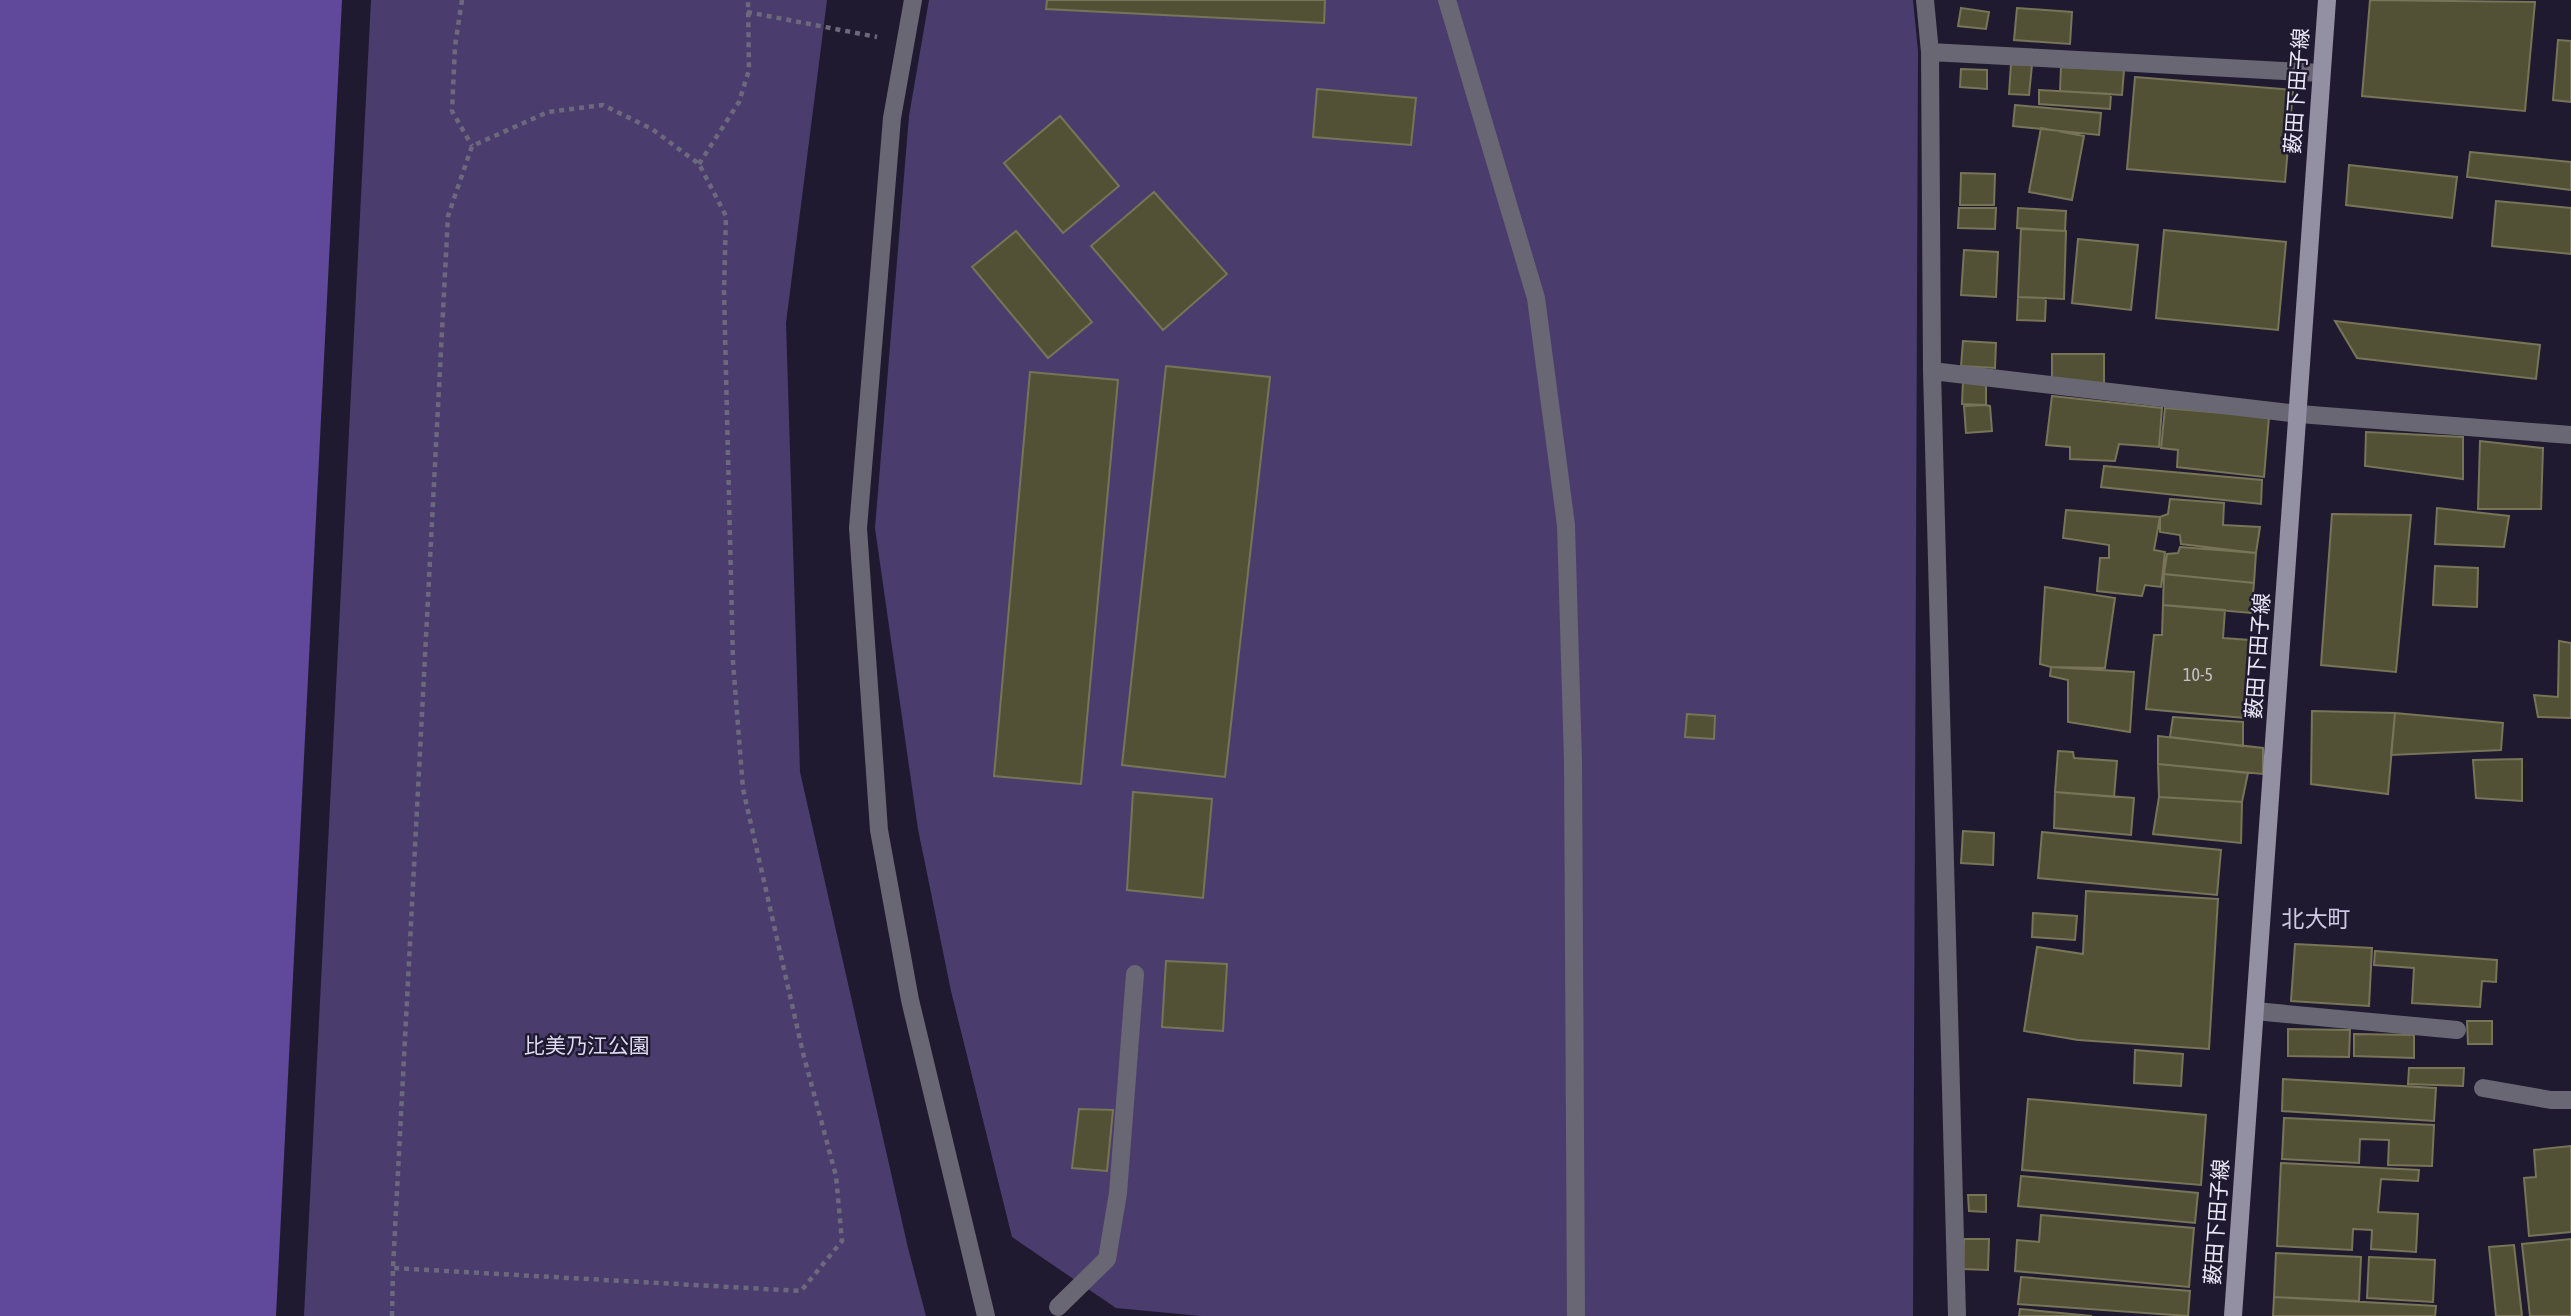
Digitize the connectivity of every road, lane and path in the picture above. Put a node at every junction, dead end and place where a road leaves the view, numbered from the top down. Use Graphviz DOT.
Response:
graph roads {
  1 [pos="462,0"];
  2 [pos="748,0"];
  3 [pos="913,0"];
  4 [pos="1447,0"];
  5 [pos="1925,0"];
  6 [pos="2327,0"];
  7 [pos="747,12"];
  8 [pos="905,43"];
  9 [pos="1930,52"];
  10 [pos="2321,73"];
  11 [pos="472,146"];
  12 [pos="699,164"];
  13 [pos="1931,372"];
  14 [pos="2299,414"];
  15 [pos="2571,435"];
  16 [pos="1135,974"];
  17 [pos="2255,1011"];
  18 [pos="2457,1030"];
  19 [pos="2483,1088"];
  20 [pos="2571,1100"];
  21 [pos="393,1268"];
  22 [pos="1058,1307"];
  23 [pos="392,1316"];
  24 [pos="986,1316"];
  25 [pos="1576,1316"];
  26 [pos="1957,1316"];
  27 [pos="2232,1316"];
  1 -- 11 [label="path"];
  2 -- 7 [label="path"];
  3 -- 8 [label="street"];
  4 -- 25 [label="street"];
  5 -- 9 [label="street"];
  6 -- 10 [label="main road, 薮田下田子線"];
  7 -- 8 [label="path"];
  7 -- 12 [label="path"];
  8 -- 24 [label="street"];
  9 -- 10 [label="street"];
  9 -- 13 [label="street"];
  10 -- 14 [label="main road, 薮田下田子線"];
  11 -- 12 [label="path"];
  11 -- 21 [label="path"];
  12 -- 21 [label="path"];
  13 -- 14 [label="street"];
  13 -- 26 [label="street"];
  14 -- 15 [label="street"];
  14 -- 17 [label="main road, 薮田下田子線"];
  16 -- 22 [label="street"];
  17 -- 18 [label="street"];
  17 -- 27 [label="main road, 薮田下田子線"];
  19 -- 20 [label="street"];
  21 -- 23 [label="path"];
}
